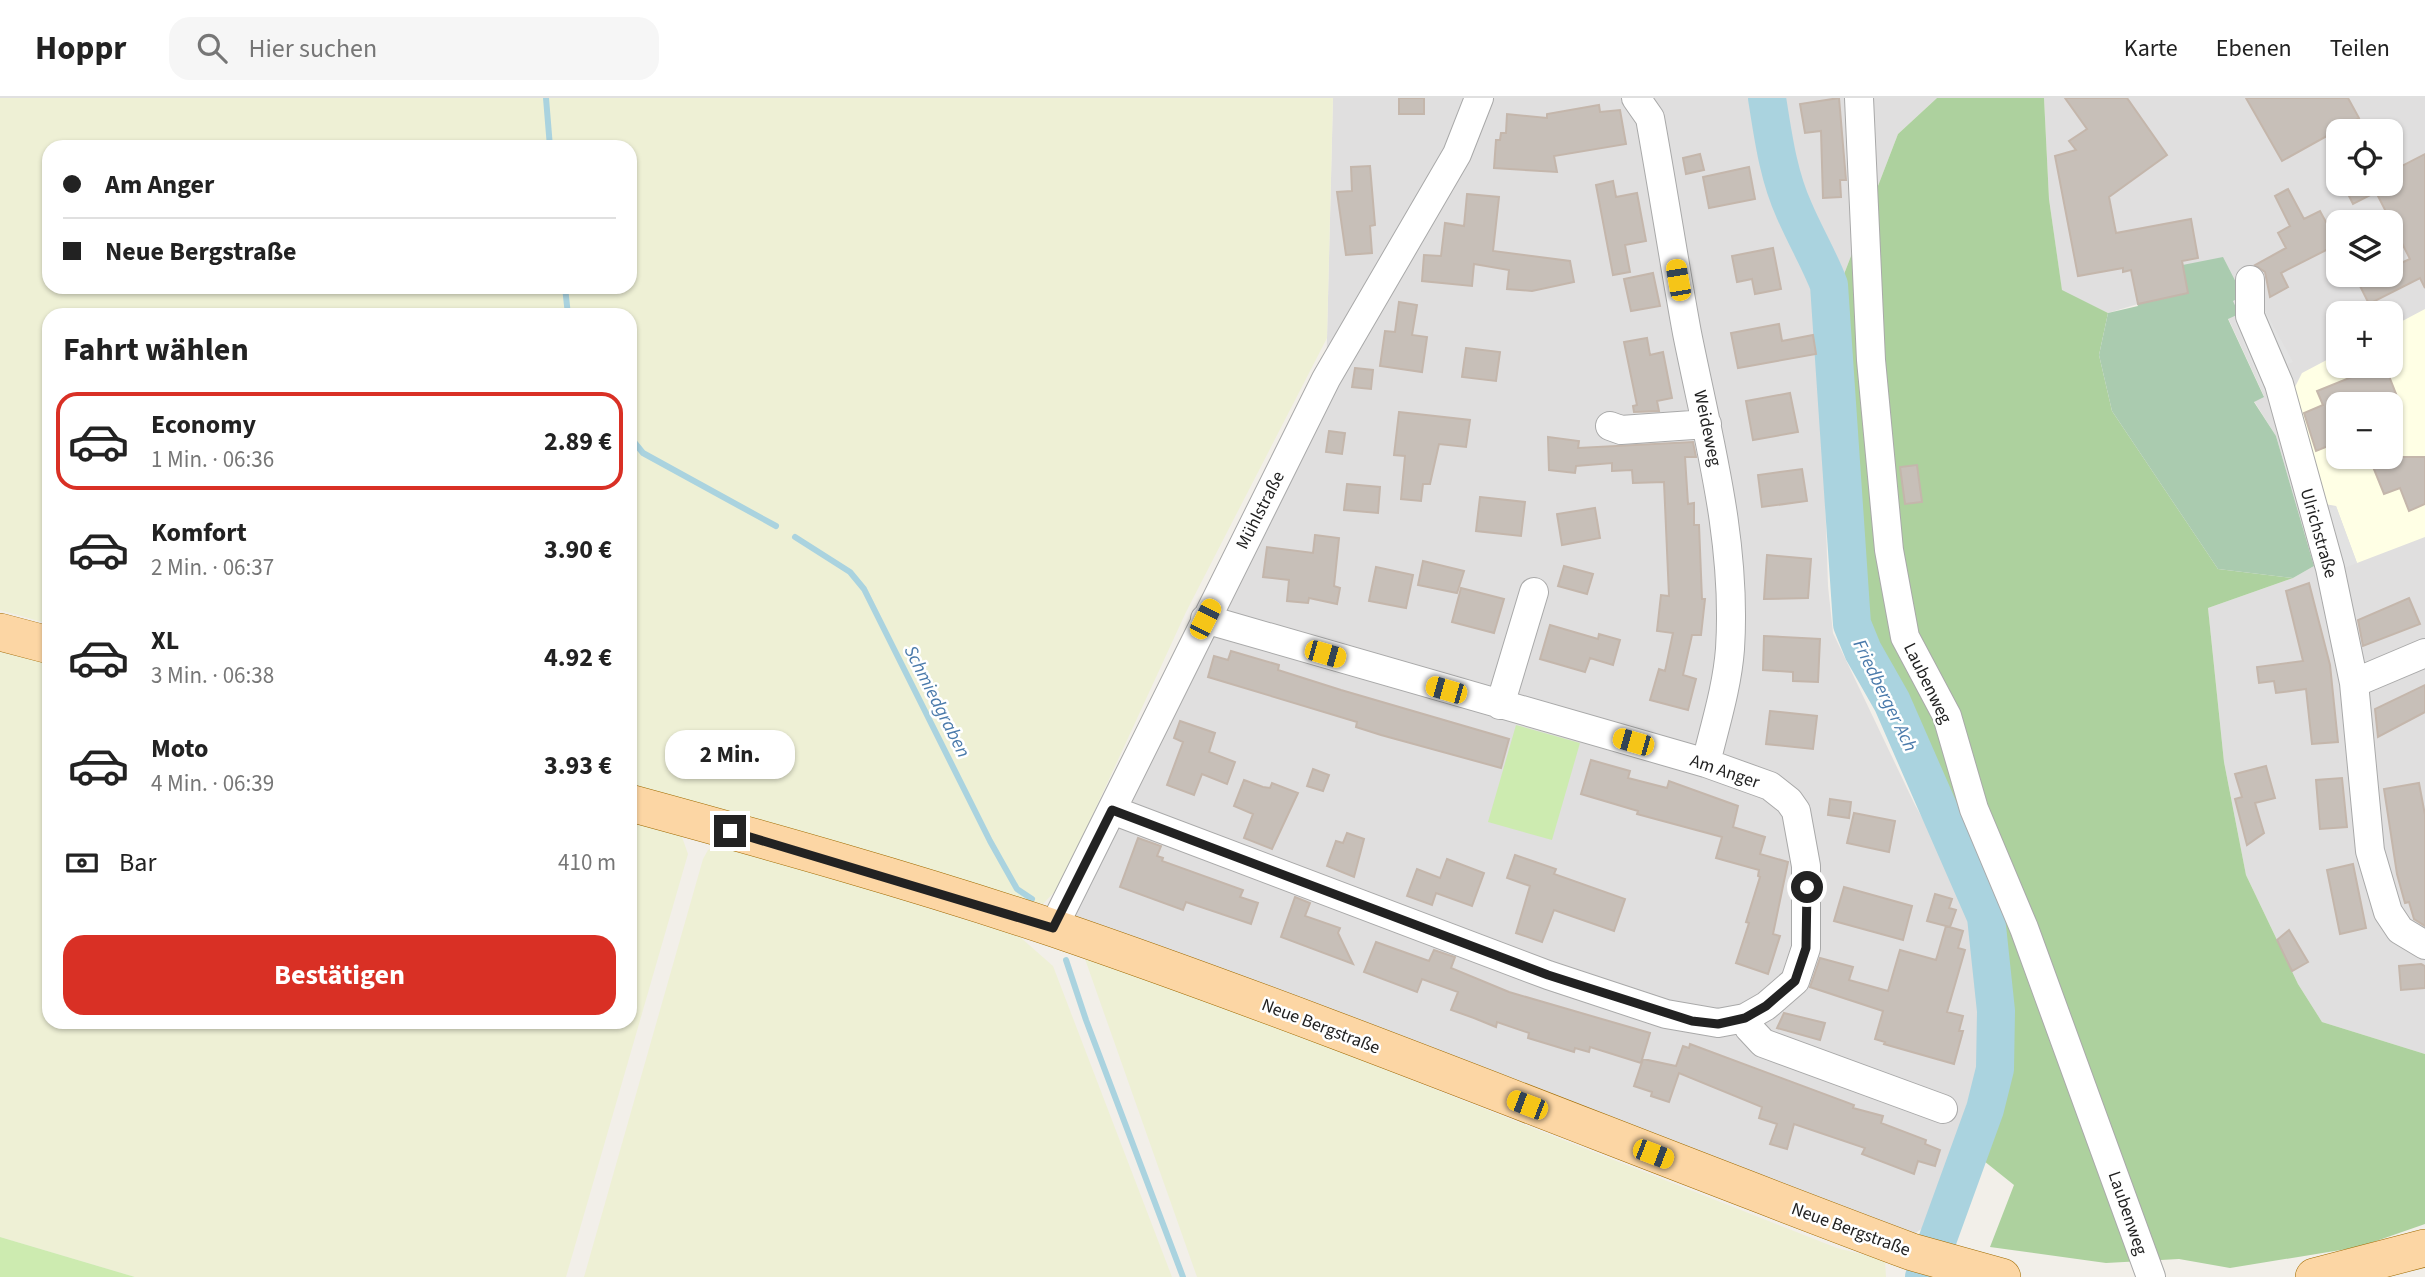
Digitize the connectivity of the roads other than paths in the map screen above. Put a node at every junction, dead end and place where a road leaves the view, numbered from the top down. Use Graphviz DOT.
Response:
graph roads {
  1 [pos="1479,98"];
  2 [pos="1636,98"];
  3 [pos="1858,98"];
  4 [pos="2250,280"];
  5 [pos="1707,424"];
  6 [pos="1610,426"];
  7 [pos="1534,592"];
  8 [pos="1205,619"];
  9 [pos="0,632"];
  10 [pos="42,643"];
  11 [pos="2425,653"];
  12 [pos="2354,683"];
  13 [pos="1500,705"];
  14 [pos="1706,763"];
  15 [pos="637,805"];
  16 [pos="1112,810"];
  17 [pos="1053,928"];
  18 [pos="2425,945"];
  19 [pos="1745,1018"];
  20 [pos="1943,1109"];
  21 [pos="2425,1248"];
  22 [pos="2003,1277"];
  23 [pos="2151,1277"];
  24 [pos="2314,1277"];
  1 -- 8 [label="street, Mühlstraße"];
  2 -- 5 [label="street, Weideweg"];
  3 -- 23 [label="street, Laubenweg"];
  4 -- 12 [label="street, Ulrichstraße"];
  5 -- 6 [label="street"];
  5 -- 14 [label="street, Weideweg"];
  7 -- 13 [label="street"];
  8 -- 13 [label="street, Am Anger"];
  8 -- 16 [label="street, Mühlstraße"];
  9 -- 10 [label="main road"];
  11 -- 12 [label="street"];
  12 -- 18 [label="street, Ulrichstraße"];
  13 -- 14 [label="street, Am Anger"];
  14 -- 19 [label="street, Am Anger"];
  15 -- 17 [label="main road, Neue Bergstraße"];
  16 -- 17 [label="street, Mühlstraße"];
  16 -- 19 [label="street, Am Anger"];
  17 -- 22 [label="main road, Neue Bergstraße"];
  19 -- 20 [label="street"];
  21 -- 24 [label="main road"];
}
